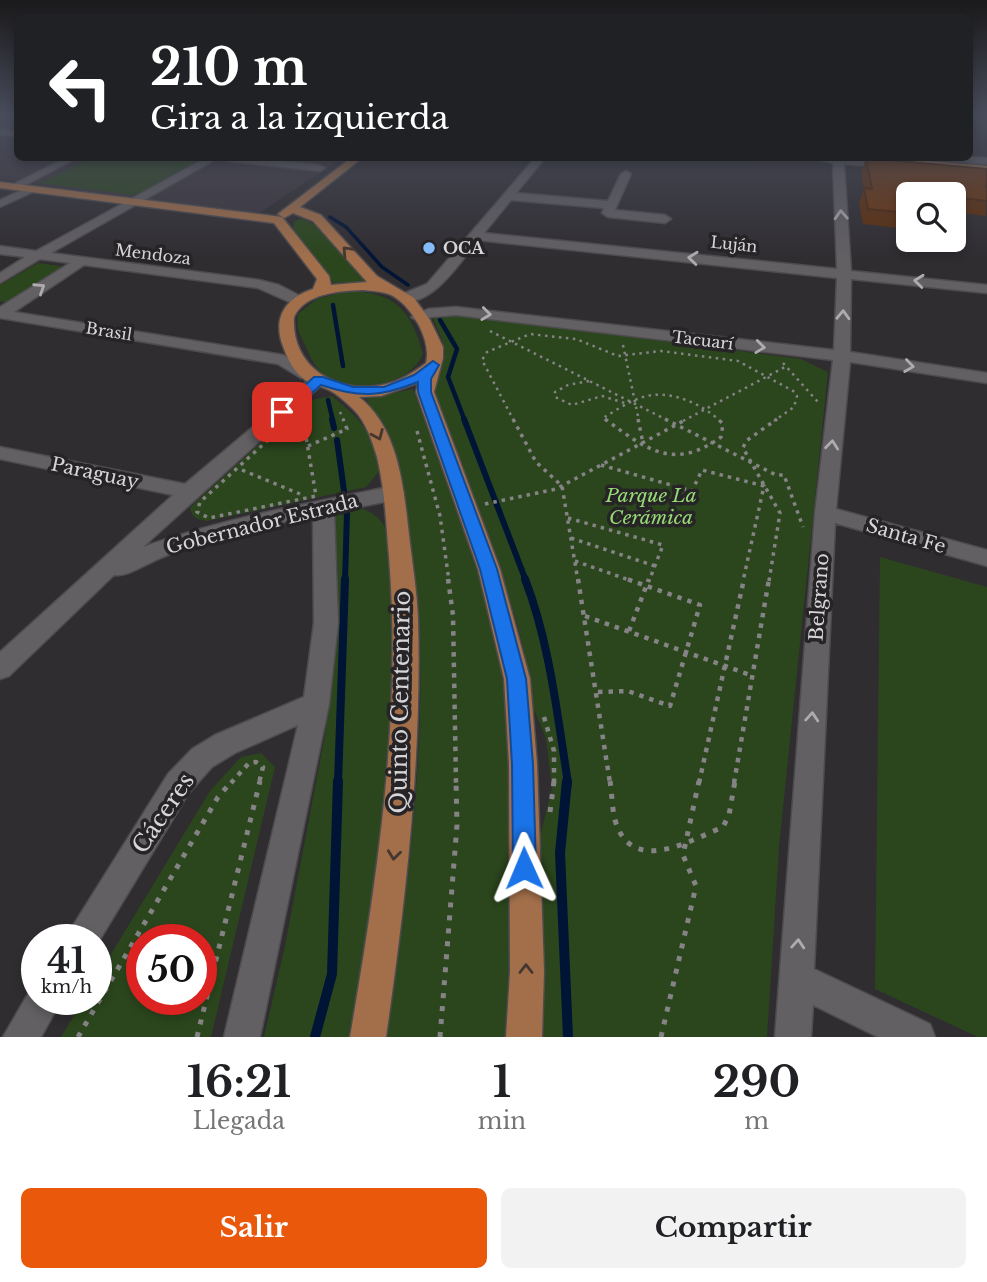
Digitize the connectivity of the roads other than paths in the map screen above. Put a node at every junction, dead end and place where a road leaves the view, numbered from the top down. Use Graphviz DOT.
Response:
graph roads {
  1 [pos="63,162"];
  2 [pos="205,162"];
  3 [pos="268,162"];
  4 [pos="351,162"];
  5 [pos="536,162"];
  6 [pos="838,162"];
  7 [pos="894,162"];
  8 [pos="916,162"];
  9 [pos="934,162"];
  10 [pos="965,162"];
  11 [pos="320,168"];
  12 [pos="987,168"];
  13 [pos="626,174"];
  14 [pos="0,185"];
  15 [pos="14,187"];
  16 [pos="31,190"];
  17 [pos="508,195"];
  18 [pos="134,203"];
  19 [pos="0,204"];
  20 [pos="611,205"];
  21 [pos="292,208"];
  22 [pos="665,219"];
  23 [pos="278,220"];
  24 [pos="477,236"];
  25 [pos="0,250"];
  26 [pos="37,256"];
  27 [pos="79,262"];
  28 [pos="844,273"];
  29 [pos="0,279"];
  30 [pos="987,289"];
  31 [pos="317,294"];
  32 [pos="402,296"];
  33 [pos="299,301"];
  34 [pos="0,314"];
  35 [pos="419,317"];
  36 [pos="284,321"];
  37 [pos="217,348"];
  38 [pos="842,356"];
  39 [pos="433,365"];
  40 [pos="987,378"];
  41 [pos="324,386"];
  42 [pos="0,453"];
  43 [pos="189,492"];
  44 [pos="394,493"];
  45 [pos="316,503"];
  46 [pos="169,511"];
  47 [pos="814,515"];
  48 [pos="207,534"];
  49 [pos="987,558"];
  50 [pos="94,580"];
  51 [pos="0,668"];
  52 [pos="316,704"];
  53 [pos="91,924"];
  54 [pos="796,978"];
  55 [pos="34,1015"];
  56 [pos="21,1037"];
  57 [pos="242,1037"];
  58 [pos="368,1037"];
  59 [pos="524,1037"];
  60 [pos="793,1037"];
  61 [pos="917,1037"];
  1 -- 15 [label="street"];
  2 -- 18 [label="street"];
  3 -- 11 [label="street"];
  4 -- 21 [label="main road"];
  5 -- 17 [label="street"];
  28 -- 6 [label="street, Belgrano, one-way"];
  7 -- 12 [label="street"];
  8 -- 12 [label="main road"];
  9 -- 12 [label="main road"];
  10 -- 12 [label="street"];
  13 -- 20 [label="street"];
  14 -- 15 [label="main road"];
  15 -- 16 [label="main road"];
  16 -- 18 [label="main road"];
  16 -- 19 [label="street"];
  17 -- 20 [label="street"];
  17 -- 24 [label="street"];
  18 -- 23 [label="main road"];
  18 -- 26 [label="street"];
  20 -- 22 [label="street"];
  21 -- 23 [label="main road"];
  32 -- 21 [label="main road, one-way"];
  23 -- 31 [label="main road"];
  28 -- 24 [label="street, Luján, one-way"];
  24 -- 32 [label="street"];
  25 -- 26 [label="street, Mendoza"];
  26 -- 27 [label="street, Mendoza"];
  26 -- 29 [label="street"];
  27 -- 33 [label="street, Mendoza"];
  34 -- 27 [label="street, one-way"];
  30 -- 28 [label="street, Luján, one-way"];
  38 -- 28 [label="street, Belgrano, one-way"];
  31 -- 32 [label="main road"];
  31 -- 33 [label="main road"];
  32 -- 35 [label="main road"];
  33 -- 36 [label="main road"];
  34 -- 37 [label="street, Brasil"];
  35 -- 38 [label="street, Tacuarí, one-way"];
  35 -- 39 [label="main road"];
  36 -- 37 [label="street, Brasil"];
  36 -- 41 [label="main road"];
  37 -- 41 [label="street, Brasil"];
  38 -- 40 [label="street, Tacuarí, one-way"];
  47 -- 38 [label="street, Belgrano, one-way"];
  39 -- 41 [label="main road"];
  59 -- 39 [label="main road, one-way"];
  41 -- 43 [label="street, Gobernador Estrada"];
  41 -- 44 [label="main road, Quinto Centenario, one-way"];
  42 -- 43 [label="street, Paraguay"];
  43 -- 46 [label="street, Gobernador Estrada"];
  44 -- 45 [label="street, Gobernador Estrada"];
  44 -- 58 [label="main road, Quinto Centenario, one-way"];
  45 -- 48 [label="street, Gobernador Estrada"];
  45 -- 52 [label="street"];
  46 -- 48 [label="street"];
  46 -- 50 [label="street, Gobernador Estrada"];
  47 -- 49 [label="street, Santa Fe"];
  54 -- 47 [label="street, Belgrano, one-way"];
  48 -- 50 [label="street, Gobernador Estrada"];
  50 -- 51 [label="street, Gobernador Estrada"];
  52 -- 53 [label="street, Cáceres"];
  52 -- 57 [label="street"];
  54 -- 60 [label="street, Belgrano"];
  54 -- 61 [label="street"];
  55 -- 56 [label="street"];
}
